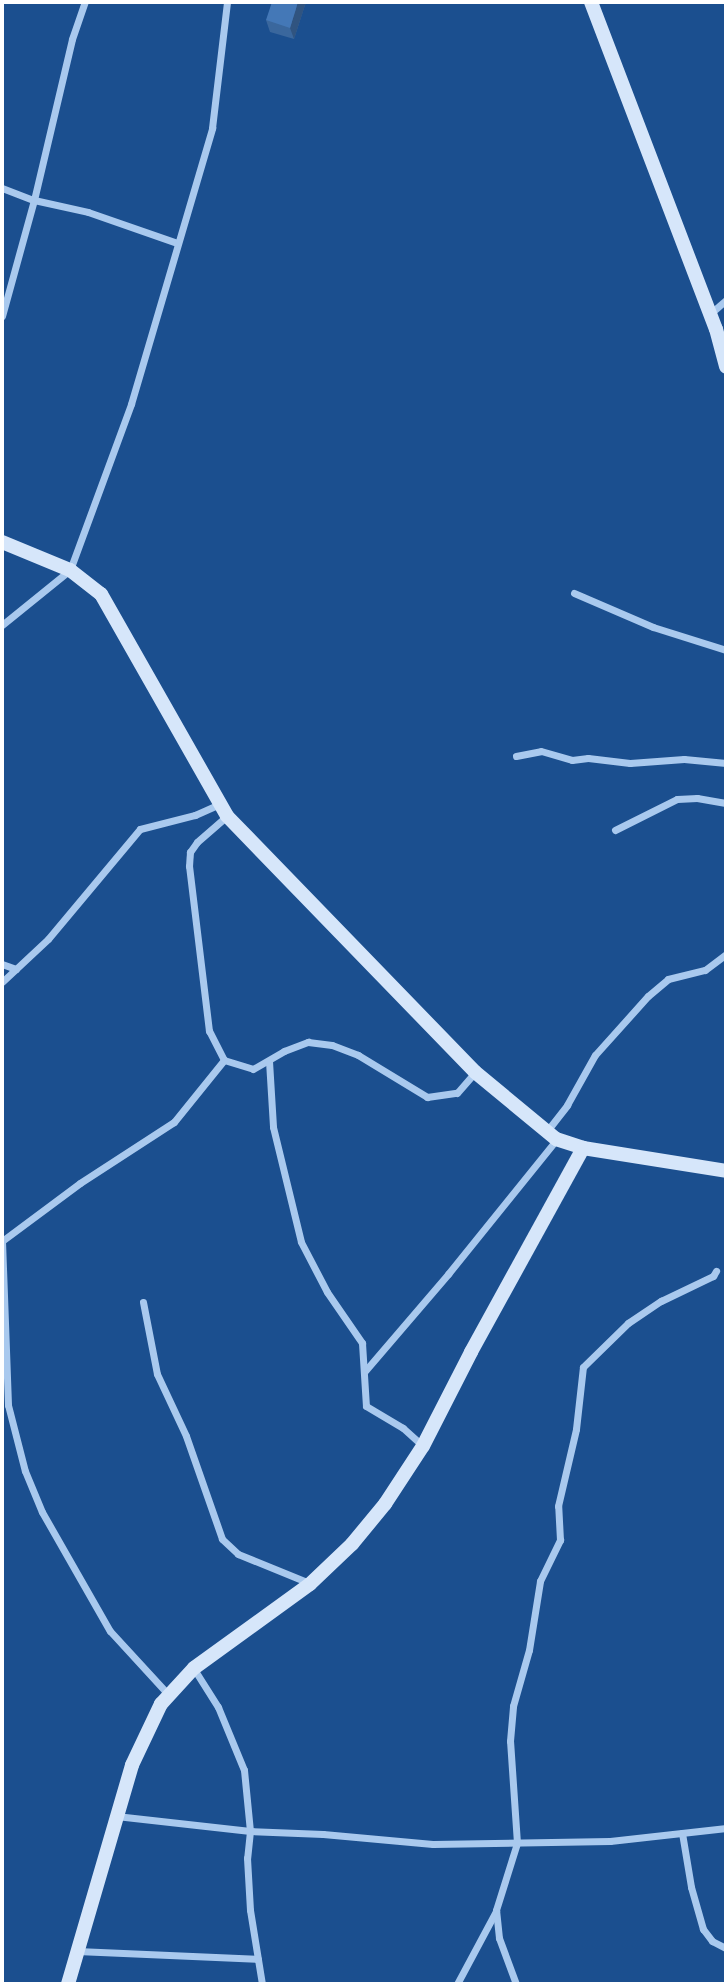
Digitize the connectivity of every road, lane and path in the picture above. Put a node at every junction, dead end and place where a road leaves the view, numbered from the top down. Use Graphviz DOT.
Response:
graph roads {
  1 [pos="85,2"];
  2 [pos="227,2"];
  3 [pos="591,2"];
  4 [pos="2,188"];
  5 [pos="34,200"];
  6 [pos="177,243"];
  7 [pos="726,300"];
  8 [pos="711,314"];
  9 [pos="2,316"];
  10 [pos="726,367"];
  11 [pos="2,542"];
  12 [pos="70,570"];
  13 [pos="575,593"];
  14 [pos="2,625"];
  15 [pos="726,650"];
  16 [pos="516,756"];
  17 [pos="726,763"];
  18 [pos="726,803"];
  19 [pos="224,809"];
  20 [pos="615,830"];
  21 [pos="726,954"];
  22 [pos="2,964"];
  23 [pos="16,969"];
  24 [pos="2,982"];
  25 [pos="224,1060"];
  26 [pos="270,1061"];
  27 [pos="475,1072"];
  28 [pos="552,1135"];
  29 [pos="583,1148"];
  30 [pos="726,1171"];
  31 [pos="2,1241"];
  32 [pos="716,1271"];
  33 [pos="143,1303"];
  34 [pos="365,1371"];
  35 [pos="423,1446"];
  36 [pos="310,1584"];
  37 [pos="194,1668"];
  38 [pos="168,1694"];
  39 [pos="116,1816"];
  40 [pos="726,1828"];
  41 [pos="250,1831"];
  42 [pos="682,1833"];
  43 [pos="517,1843"];
  44 [pos="496,1910"];
  45 [pos="726,1948"];
  46 [pos="77,1951"];
  47 [pos="258,1959"];
  48 [pos="68,1984"];
  49 [pos="262,1984"];
  50 [pos="457,1984"];
  51 [pos="516,1984"];
  1 -- 5 [label="street"];
  2 -- 6 [label="street"];
  3 -- 8 [label="street"];
  4 -- 5 [label="street"];
  5 -- 6 [label="street"];
  5 -- 9 [label="street"];
  6 -- 12 [label="street"];
  7 -- 8 [label="street"];
  8 -- 10 [label="street"];
  11 -- 12 [label="street"];
  12 -- 14 [label="street"];
  12 -- 19 [label="street"];
  13 -- 15 [label="street"];
  16 -- 17 [label="street"];
  18 -- 20 [label="street"];
  19 -- 23 [label="street"];
  19 -- 25 [label="street"];
  19 -- 27 [label="street"];
  21 -- 28 [label="street"];
  22 -- 23 [label="street"];
  23 -- 24 [label="street"];
  25 -- 26 [label="street"];
  25 -- 31 [label="street"];
  26 -- 27 [label="street"];
  26 -- 34 [label="street"];
  27 -- 28 [label="street"];
  28 -- 29 [label="street"];
  28 -- 34 [label="street"];
  29 -- 30 [label="street"];
  29 -- 35 [label="street"];
  31 -- 38 [label="street"];
  32 -- 43 [label="street"];
  33 -- 36 [label="street"];
  34 -- 35 [label="street"];
  35 -- 36 [label="street"];
  36 -- 37 [label="street"];
  37 -- 38 [label="street"];
  37 -- 41 [label="street"];
  38 -- 39 [label="street"];
  39 -- 41 [label="street"];
  39 -- 46 [label="street"];
  40 -- 42 [label="street"];
  41 -- 43 [label="street"];
  41 -- 47 [label="street"];
  42 -- 43 [label="street"];
  42 -- 45 [label="street"];
  43 -- 44 [label="street"];
  44 -- 50 [label="street"];
  44 -- 51 [label="street"];
  46 -- 47 [label="street"];
  46 -- 48 [label="street"];
  47 -- 49 [label="street"];
}
